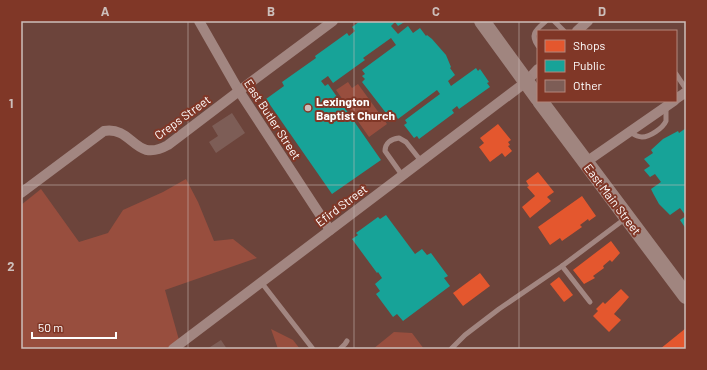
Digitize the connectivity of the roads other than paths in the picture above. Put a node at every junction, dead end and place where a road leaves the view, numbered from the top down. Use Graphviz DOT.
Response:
graph roads {
  1 [pos="198,21"];
  2 [pos="333,21"];
  3 [pos="482,21"];
  4 [pos="546,21"];
  5 [pos="554,21"];
  6 [pos="588,21"];
  7 [pos="563,30"];
  8 [pos="578,30"];
  9 [pos="537,45"];
  10 [pos="537,70"];
  11 [pos="677,75"];
  12 [pos="526,82"];
  13 [pos="686,88"];
  14 [pos="239,91"];
  15 [pos="686,92"];
  16 [pos="537,97"];
  17 [pos="677,98"];
  18 [pos="541,102"];
  19 [pos="672,102"];
  20 [pos="630,132"];
  21 [pos="421,161"];
  22 [pos="586,162"];
  23 [pos="402,175"];
  24 [pos="21,194"];
  25 [pos="627,218"];
  26 [pos="330,230"];
  27 [pos="562,266"];
  28 [pos="261,282"];
  29 [pos="686,296"];
  30 [pos="590,302"];
  31 [pos="347,341"];
  32 [pos="173,349"];
  33 [pos="314,349"];
  34 [pos="340,349"];
  35 [pos="451,349"];
  1 -- 14 [label="street, East Butler Street"];
  2 -- 14 [label="street, Creps Street"];
  3 -- 12 [label="main road"];
  4 -- 9 [label="lane"];
  5 -- 7 [label="lane"];
  6 -- 8 [label="street"];
  10 -- 12 [label="street, Efird Street"];
  11 -- 13 [label="lane"];
  12 -- 16 [label="main road"];
  12 -- 21 [label="street, Efird Street"];
  14 -- 24 [label="street, Creps Street"];
  14 -- 26 [label="street, East Butler Street"];
  15 -- 17 [label="street"];
  18 -- 22 [label="main road, East Main Street"];
  19 -- 20 [label="street"];
  19 -- 20 [label="lane"];
  20 -- 22 [label="street"];
  21 -- 23 [label="street, Efird Street"];
  21 -- 23 [label="lane"];
  22 -- 25 [label="main road, East Main Street"];
  23 -- 26 [label="street, Efird Street"];
  25 -- 27 [label="lane"];
  25 -- 29 [label="main road, East Main Street"];
  26 -- 28 [label="street, Efird Street"];
  27 -- 30 [label="lane"];
  27 -- 35 [label="lane"];
  28 -- 32 [label="street, Efird Street"];
  28 -- 33 [label="lane"];
  31 -- 34 [label="lane"];
}
